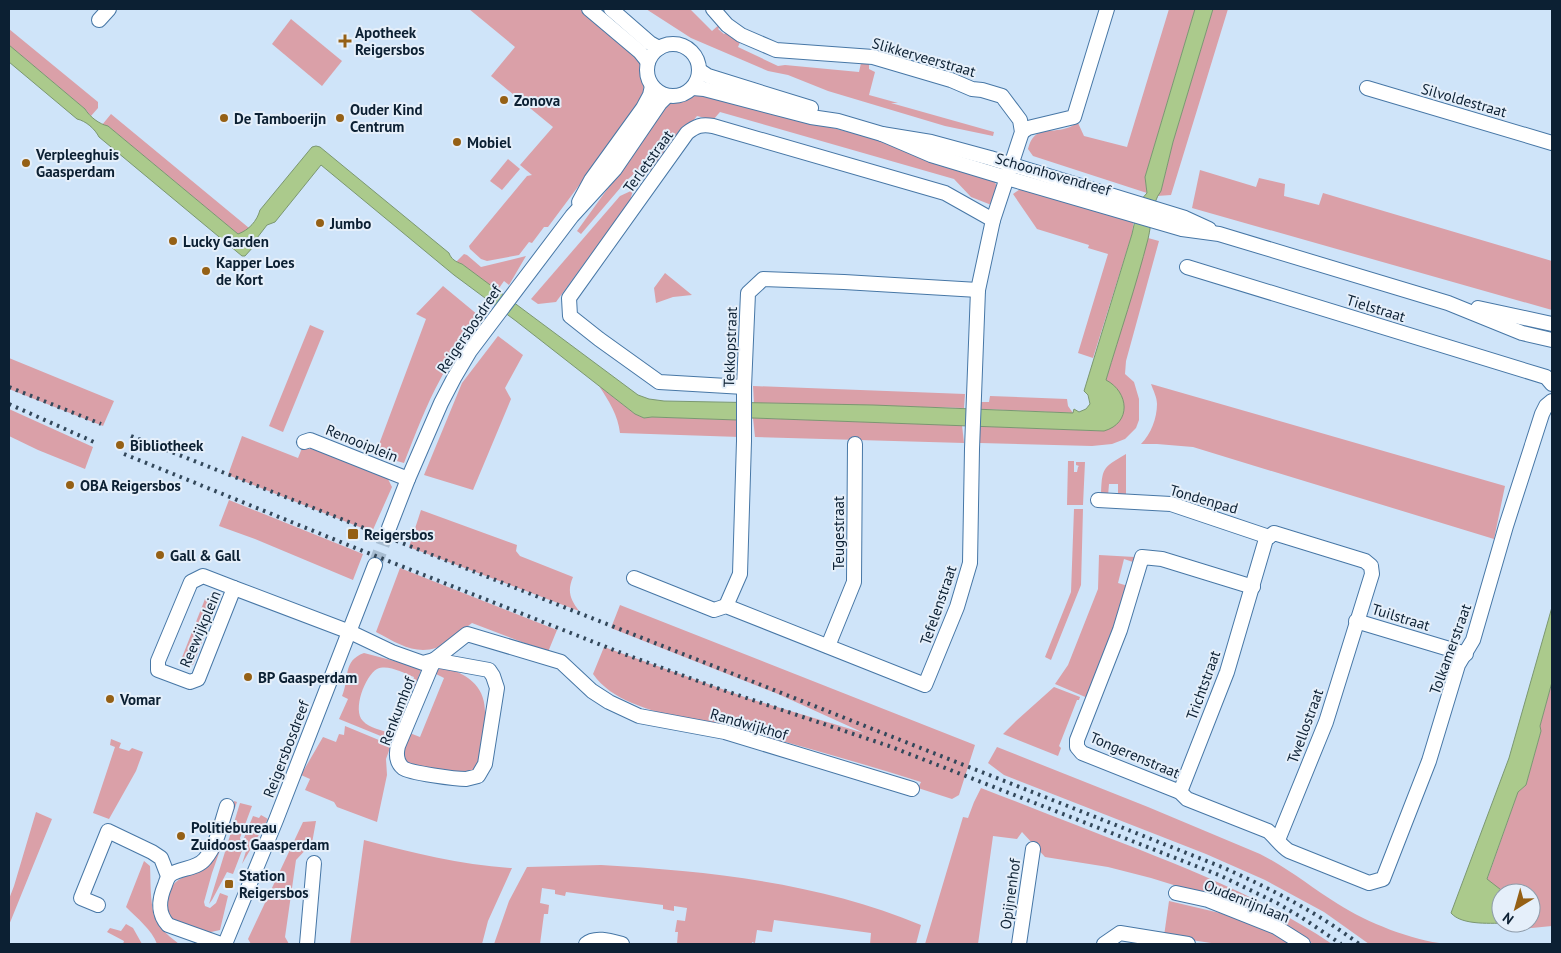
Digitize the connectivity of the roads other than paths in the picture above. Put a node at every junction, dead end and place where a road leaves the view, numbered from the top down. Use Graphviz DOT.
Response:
graph roads {
  1 [pos="109,9"];
  2 [pos="589,9"];
  3 [pos="611,9"];
  4 [pos="712,9"];
  5 [pos="1107,9"];
  6 [pos="99,20"];
  7 [pos="660,48"];
  8 [pos="648,62"];
  9 [pos="699,70"];
  10 [pos="652,86"];
  11 [pos="693,88"];
  12 [pos="1367,88"];
  13 [pos="667,96"];
  14 [pos="838,121"];
  15 [pos="1022,132"];
  16 [pos="1552,142"];
  17 [pos="1009,172"];
  18 [pos="572,216"];
  19 [pos="993,220"];
  20 [pos="1187,268"];
  21 [pos="978,290"];
  22 [pos="1448,303"];
  23 [pos="1552,324"];
  24 [pos="1552,340"];
  25 [pos="1552,384"];
  26 [pos="744,393"];
  27 [pos="1552,401"];
  28 [pos="304,442"];
  29 [pos="855,444"];
  30 [pos="408,479"];
  31 [pos="1098,500"];
  32 [pos="389,528"];
  33 [pos="1269,537"];
  34 [pos="375,565"];
  35 [pos="634,578"];
  36 [pos="1253,587"];
  37 [pos="234,588"];
  38 [pos="726,606"];
  39 [pos="1356,621"];
  40 [pos="350,632"];
  41 [pos="828,646"];
  42 [pos="1466,654"];
  43 [pos="434,660"];
  44 [pos="583,682"];
  45 [pos="912,790"];
  46 [pos="1180,792"];
  47 [pos="227,806"];
  48 [pos="1278,840"];
  49 [pos="1033,849"];
  50 [pos="314,862"];
  51 [pos="168,876"];
  52 [pos="1383,880"];
  53 [pos="1176,893"];
  54 [pos="98,905"];
  55 [pos="220,944"];
  56 [pos="225,944"];
  57 [pos="307,944"];
  58 [pos="586,944"];
  59 [pos="622,944"];
  60 [pos="1019,944"];
  61 [pos="1104,944"];
  62 [pos="1188,944"];
  63 [pos="1303,944"];
  1 -- 6 [label="street"];
  2 -- 8 [label="street"];
  3 -- 7 [label="street"];
  4 -- 15 [label="street, Slikkerveerstraat"];
  5 -- 15 [label="street"];
  7 -- 8 [label="street"];
  7 -- 9 [label="street"];
  8 -- 10 [label="street"];
  9 -- 11 [label="street"];
  9 -- 14 [label="street, Schoonhovendreef"];
  10 -- 13 [label="street"];
  10 -- 18 [label="street, Reigersbosdreef"];
  11 -- 13 [label="street"];
  11 -- 14 [label="street, Schoonhovendreef"];
  12 -- 16 [label="street, Silvoldestraat"];
  13 -- 18 [label="street, Reigersbosdreef"];
  14 -- 17 [label="street, Schoonhovendreef"];
  15 -- 17 [label="street"];
  17 -- 19 [label="street, Tefelenstraat"];
  17 -- 22 [label="street, Schoonhovendreef"];
  18 -- 30 [label="street, Reigersbosdreef"];
  19 -- 21 [label="street, Tefelenstraat"];
  19 -- 26 [label="street, Terletstraat"];
  20 -- 25 [label="street, Tielstraat"];
  21 -- 26 [label="street, Tekkopstraat"];
  21 -- 41 [label="street, Tefelenstraat"];
  22 -- 23 [label="street, Schoonhovendreef"];
  22 -- 24 [label="street, Schoonhovendreef"];
  26 -- 38 [label="street, Tekkopstraat"];
  27 -- 42 [label="street, Tolkamerstraat"];
  28 -- 30 [label="street, Renooiplein"];
  29 -- 41 [label="street, Teugestraat"];
  30 -- 32 [label="street, Reigersbosdreef"];
  31 -- 33 [label="street, Tondenpad"];
  33 -- 36 [label="street"];
  33 -- 39 [label="street, Tondenpad"];
  34 -- 40 [label="street, Reigersbosdreef"];
  35 -- 38 [label="street, Tefelenstraat"];
  36 -- 46 [label="street, Trichtstraat"];
  36 -- 46 [label="street, Tongerenstraat"];
  37 -- 37 [label="street, Reewijkplein"];
  37 -- 40 [label="street, Reewijkplein"];
  38 -- 41 [label="street, Tefelenstraat"];
  39 -- 42 [label="street, Tuilstraat"];
  39 -- 48 [label="street, Twellostraat"];
  40 -- 43 [label="street, Renkumhof"];
  40 -- 56 [label="street, Reigersbosdreef"];
  42 -- 52 [label="street, Tolkamerstraat"];
  43 -- 43 [label="street, Renkumhof"];
  43 -- 44 [label="street, Renkumhof"];
  44 -- 45 [label="street, Randwijkhof"];
  46 -- 48 [label="street, Tongerenstraat"];
  47 -- 51 [label="street"];
  48 -- 52 [label="street, Tongerenstraat"];
  49 -- 60 [label="street, Opijnenhof"];
  50 -- 57 [label="street"];
  51 -- 54 [label="street"];
  51 -- 55 [label="street"];
  53 -- 63 [label="street, Oudenrijnlaan"];
  58 -- 59 [label="street"];
  61 -- 62 [label="street"];
}
